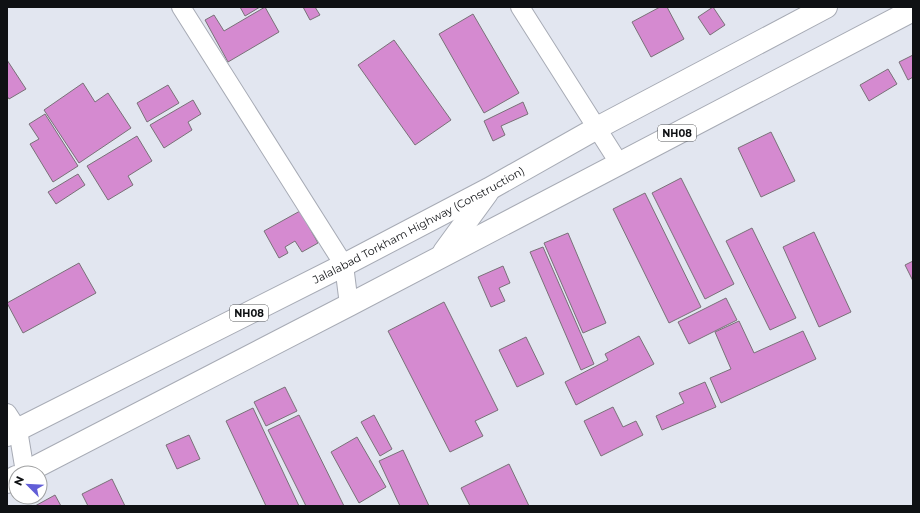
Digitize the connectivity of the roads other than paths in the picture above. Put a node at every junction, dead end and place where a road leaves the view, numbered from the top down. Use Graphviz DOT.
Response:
graph roads {
  1 [pos="181,7"];
  2 [pos="520,7"];
  3 [pos="826,7"];
  4 [pos="913,10"];
  5 [pos="597,128"];
  6 [pos="619,163"];
  7 [pos="490,189"];
  8 [pos="441,257"];
  9 [pos="344,265"];
  10 [pos="349,305"];
  11 [pos="11,426"];
  12 [pos="16,465"];
  13 [pos="39,465"];
  1 -- 9 [label="street"];
  2 -- 5 [label="street"];
  3 -- 5 [label="highway, Jalalabad Torkham Highway (Construction) / NH08"];
  4 -- 6 [label="highway, NH08"];
  5 -- 6 [label="street"];
  5 -- 7 [label="highway, Jalalabad Torkham Highway (Construction) / NH08"];
  6 -- 8 [label="highway, NH08"];
  7 -- 8 [label="highway, NH08"];
  7 -- 9 [label="highway, Jalalabad Torkham Highway (Construction) / NH08"];
  8 -- 10 [label="highway, NH08"];
  9 -- 10 [label="street"];
  9 -- 11 [label="highway, Jalalabad Torkham Highway (Construction) / NH08"];
  10 -- 13 [label="highway, NH08"];
  11 -- 12 [label="street"];
}
